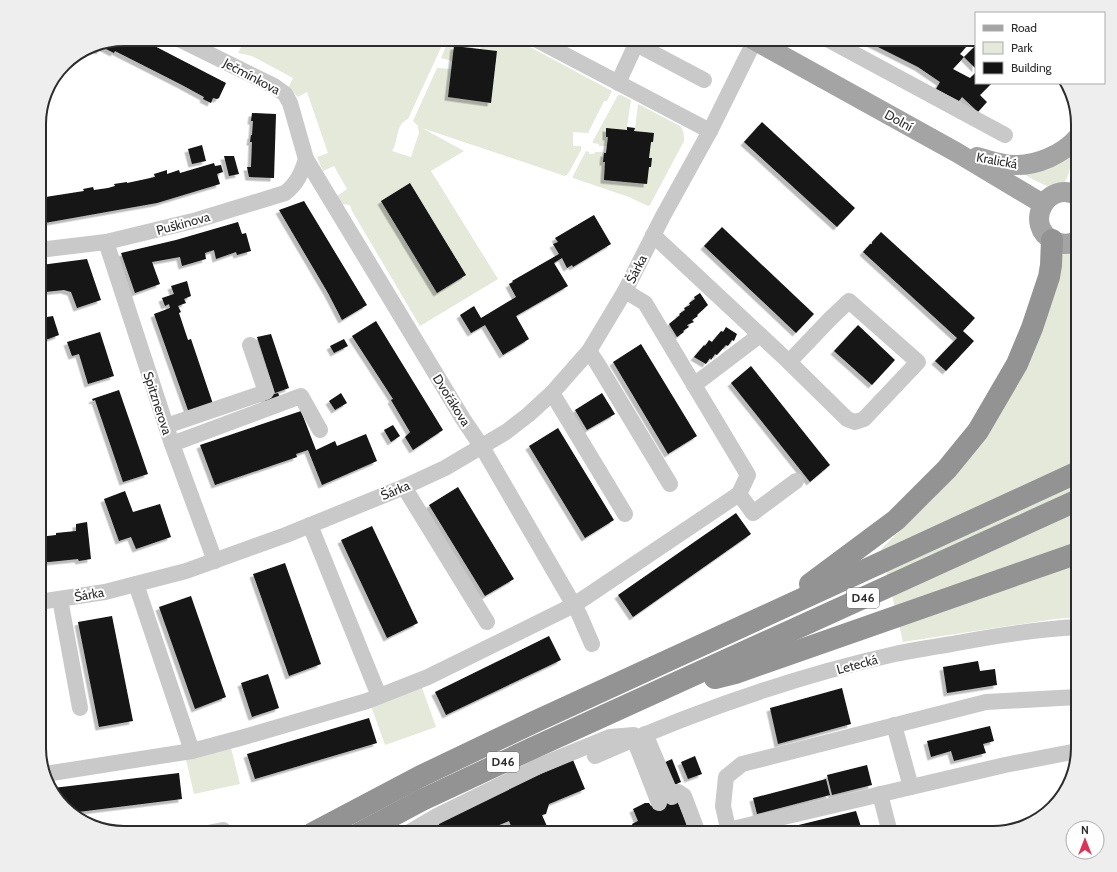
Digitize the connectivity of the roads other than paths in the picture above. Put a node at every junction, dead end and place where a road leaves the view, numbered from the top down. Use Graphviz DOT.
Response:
graph roads {
  1 [pos="193,46"];
  2 [pos="548,46"];
  3 [pos="629,46"];
  4 [pos="640,46"];
  5 [pos="750,46"];
  6 [pos="764,46"];
  7 [pos="840,46"];
  8 [pos="704,80"];
  9 [pos="618,83"];
  10 [pos="710,131"];
  11 [pos="1005,135"];
  12 [pos="1071,144"];
  13 [pos="956,152"];
  14 [pos="306,158"];
  15 [pos="1071,192"];
  16 [pos="1043,204"];
  17 [pos="653,235"];
  18 [pos="1052,240"];
  19 [pos="106,242"];
  20 [pos="1071,244"];
  21 [pos="46,249"];
  22 [pos="625,291"];
  23 [pos="760,335"];
  24 [pos="250,345"];
  25 [pos="589,351"];
  26 [pos="789,362"];
  27 [pos="694,385"];
  28 [pos="552,393"];
  29 [pos="166,426"];
  30 [pos="320,430"];
  31 [pos="172,444"];
  32 [pos="482,447"];
  33 [pos="1071,475"];
  34 [pos="796,481"];
  35 [pos="670,484"];
  36 [pos="404,487"];
  37 [pos="739,494"];
  38 [pos="1071,503"];
  39 [pos="625,514"];
  40 [pos="310,525"];
  41 [pos="1071,555"];
  42 [pos="216,561"];
  43 [pos="136,584"];
  44 [pos="60,599"];
  45 [pos="46,601"];
  46 [pos="574,605"];
  47 [pos="487,622"];
  48 [pos="747,624"];
  49 [pos="1071,628"];
  50 [pos="592,644"];
  51 [pos="379,696"];
  52 [pos="648,696"];
  53 [pos="1071,697"];
  54 [pos="80,708"];
  55 [pos="894,726"];
  56 [pos="641,736"];
  57 [pos="192,751"];
  58 [pos="1071,752"];
  59 [pos="595,756"];
  60 [pos="50,773"];
  61 [pos="911,787"];
  62 [pos="880,794"];
  63 [pos="326,826"];
  64 [pos="373,826"];
  65 [pos="421,826"];
  66 [pos="695,826"];
  67 [pos="727,826"];
  68 [pos="752,826"];
  69 [pos="888,826"];
  1 -- 14 [label="street, Ječmínkova"];
  2 -- 9 [label="street"];
  3 -- 9 [label="street"];
  4 -- 8 [label="street"];
  5 -- 10 [label="street, Šárka"];
  6 -- 13 [label="main road, Dolní"];
  7 -- 11 [label="street"];
  9 -- 10 [label="street"];
  10 -- 17 [label="street, Šárka"];
  12 -- 13 [label="main road, Kralická"];
  13 -- 16 [label="main road, Dolní"];
  14 -- 19 [label="street, Puškinova"];
  14 -- 32 [label="street, Dvořákova"];
  15 -- 16 [label="main road"];
  16 -- 18 [label="main road"];
  17 -- 22 [label="street, Šárka"];
  17 -- 23 [label="street"];
  18 -- 20 [label="main road"];
  18 -- 48 [label="highway"];
  19 -- 21 [label="street, Puškinova"];
  19 -- 29 [label="street, Spitznerova"];
  22 -- 25 [label="street, Šárka"];
  22 -- 27 [label="street"];
  23 -- 26 [label="street"];
  23 -- 27 [label="street"];
  24 -- 29 [label="street"];
  25 -- 28 [label="street, Šárka"];
  25 -- 35 [label="street"];
  26 -- 26 [label="street"];
  27 -- 37 [label="street"];
  28 -- 32 [label="street, Šárka"];
  28 -- 39 [label="street"];
  29 -- 31 [label="street, Spitznerova"];
  30 -- 31 [label="street"];
  31 -- 42 [label="street, Spitznerova"];
  32 -- 36 [label="street, Šárka"];
  32 -- 46 [label="street, Dvořákova"];
  33 -- 48 [label="highway, D46"];
  34 -- 37 [label="street"];
  36 -- 40 [label="street, Šárka"];
  36 -- 47 [label="street"];
  37 -- 46 [label="street"];
  38 -- 52 [label="highway, D46"];
  40 -- 42 [label="street, Šárka"];
  40 -- 51 [label="street"];
  41 -- 52 [label="highway"];
  42 -- 43 [label="street, Šárka"];
  43 -- 44 [label="street, Šárka"];
  43 -- 57 [label="street"];
  44 -- 45 [label="street, Šárka"];
  44 -- 54 [label="street"];
  46 -- 50 [label="street, Dvořákova"];
  46 -- 51 [label="street"];
  48 -- 63 [label="highway, D46"];
  49 -- 56 [label="street, Letecká"];
  51 -- 57 [label="street"];
  52 -- 64 [label="highway, D46"];
  53 -- 55 [label="street"];
  55 -- 61 [label="street"];
  55 -- 67 [label="street"];
  56 -- 59 [label="street"];
  56 -- 65 [label="street"];
  56 -- 66 [label="street"];
  57 -- 60 [label="street"];
  58 -- 61 [label="street"];
  61 -- 62 [label="street"];
  62 -- 68 [label="street"];
  62 -- 69 [label="street"];
}
